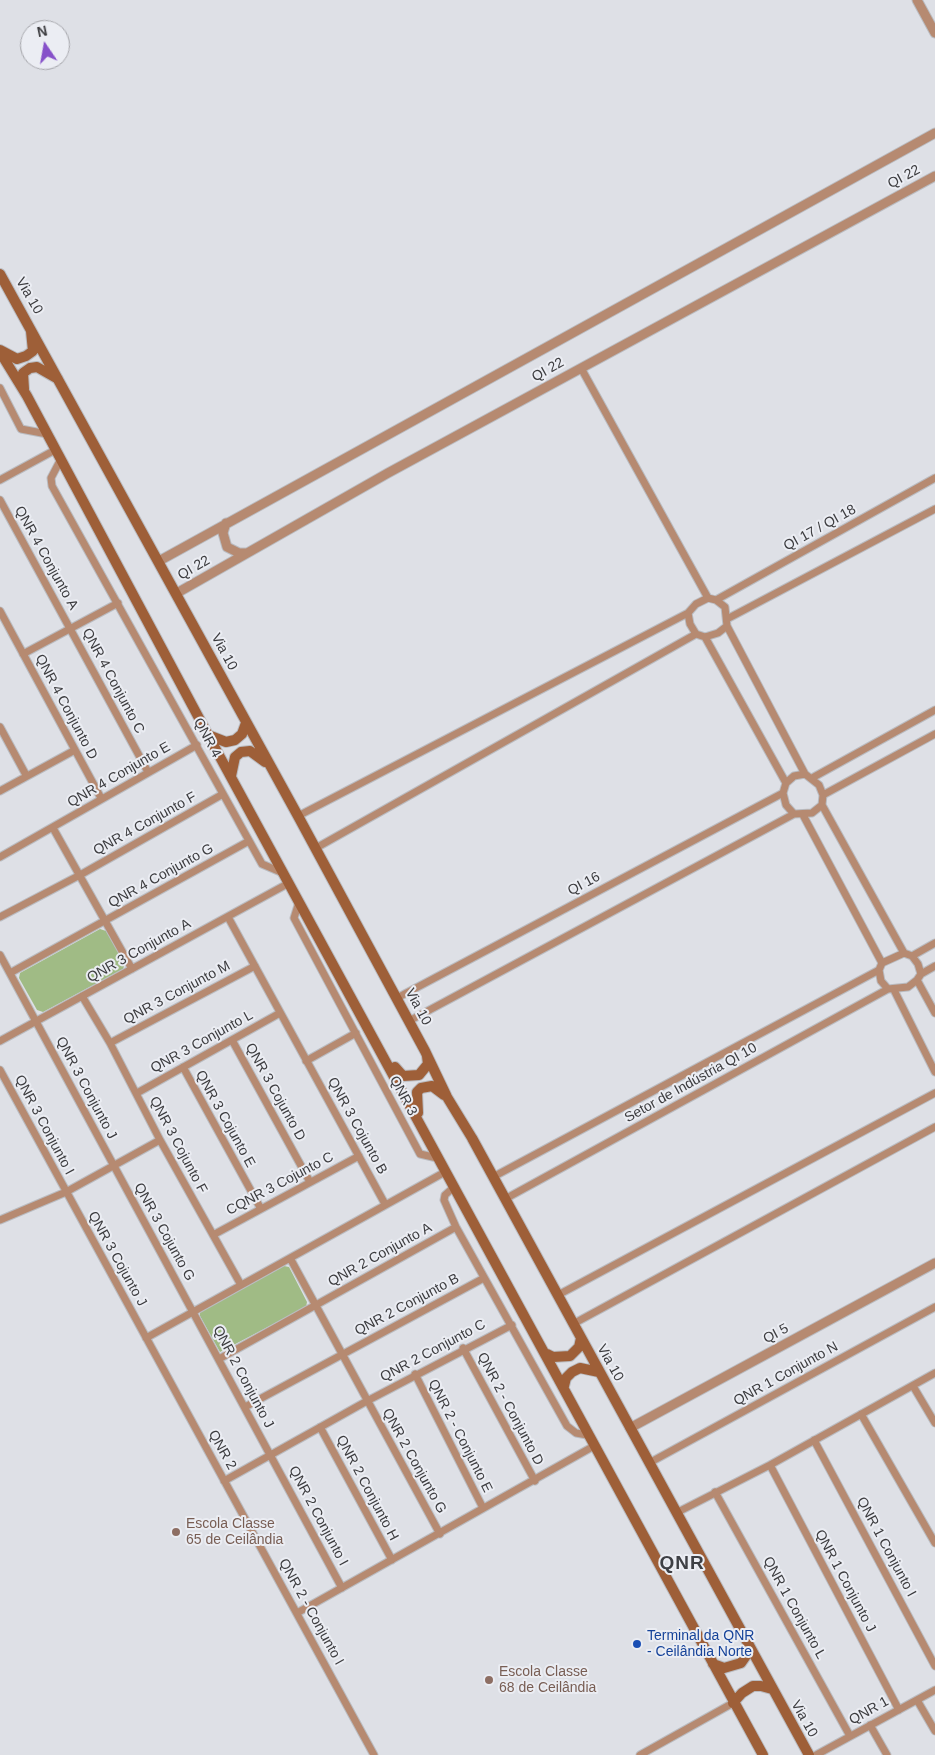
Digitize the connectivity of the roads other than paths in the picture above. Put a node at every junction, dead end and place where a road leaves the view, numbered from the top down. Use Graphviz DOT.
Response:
graph roads {
  1 [pos="917,0"];
  2 [pos="935,33"];
  3 [pos="935,133"];
  4 [pos="935,176"];
  5 [pos="0,274"];
  6 [pos="30,325"];
  7 [pos="0,351"];
  8 [pos="581,368"];
  9 [pos="59,379"];
  10 [pos="0,388"];
  11 [pos="26,396"];
  12 [pos="47,434"];
  13 [pos="55,450"];
  14 [pos="61,459"];
  15 [pos="935,478"];
  16 [pos="0,480"];
  17 [pos="0,500"];
  18 [pos="935,509"];
  19 [pos="226,524"];
  20 [pos="247,553"];
  21 [pos="159,560"];
  22 [pos="177,593"];
  23 [pos="708,598"];
  24 [pos="716,600"];
  25 [pos="118,603"];
  26 [pos="0,611"];
  27 [pos="688,613"];
  28 [pos="727,622"];
  29 [pos="70,628"];
  30 [pos="696,634"];
  31 [pos="705,637"];
  32 [pos="23,654"];
  33 [pos="935,710"];
  34 [pos="246,723"];
  35 [pos="0,726"];
  36 [pos="935,734"];
  37 [pos="208,735"];
  38 [pos="197,745"];
  39 [pos="75,750"];
  40 [pos="270,766"];
  41 [pos="148,772"];
  42 [pos="805,774"];
  43 [pos="26,776"];
  44 [pos="232,776"];
  45 [pos="812,778"];
  46 [pos="786,783"];
  47 [pos="0,791"];
  48 [pos="783,793"];
  49 [pos="223,794"];
  50 [pos="823,795"];
  51 [pos="101,798"];
  52 [pos="822,805"];
  53 [pos="794,814"];
  54 [pos="803,815"];
  55 [pos="298,816"];
  56 [pos="53,828"];
  57 [pos="249,841"];
  58 [pos="316,848"];
  59 [pos="0,857"];
  60 [pos="284,873"];
  61 [pos="80,875"];
  62 [pos="289,884"];
  63 [pos="299,902"];
  64 [pos="0,916"];
  65 [pos="228,917"];
  66 [pos="106,921"];
  67 [pos="935,942"];
  68 [pos="904,953"];
  69 [pos="0,955"];
  70 [pos="912,956"];
  71 [pos="255,966"];
  72 [pos="880,966"];
  73 [pos="935,966"];
  74 [pos="132,969"];
  75 [pos="10,973"];
  76 [pos="919,977"];
  77 [pos="891,989"];
  78 [pos="82,996"];
  79 [pos="397,998"];
  80 [pos="280,1012"];
  81 [pos="935,1013"];
  82 [pos="409,1021"];
  83 [pos="36,1022"];
  84 [pos="356,1033"];
  85 [pos="232,1040"];
  86 [pos="0,1041"];
  87 [pos="110,1043"];
  88 [pos="378,1044"];
  89 [pos="426,1051"];
  90 [pos="306,1060"];
  91 [pos="182,1067"];
  92 [pos="0,1070"];
  93 [pos="935,1072"];
  94 [pos="137,1093"];
  95 [pos="935,1093"];
  96 [pos="446,1097"];
  97 [pos="419,1120"];
  98 [pos="935,1127"];
  99 [pos="160,1140"];
  100 [pos="359,1156"];
  101 [pos="437,1158"];
  102 [pos="113,1166"];
  103 [pos="445,1172"];
  104 [pos="493,1177"];
  105 [pos="310,1182"];
  106 [pos="454,1187"];
  107 [pos="66,1192"];
  108 [pos="505,1199"];
  109 [pos="386,1204"];
  110 [pos="261,1209"];
  111 [pos="0,1220"];
  112 [pos="456,1227"];
  113 [pos="213,1235"];
  114 [pos="290,1258"];
  115 [pos="935,1263"];
  116 [pos="484,1278"];
  117 [pos="241,1285"];
  118 [pos="558,1295"];
  119 [pos="315,1305"];
  120 [pos="935,1307"];
  121 [pos="193,1310"];
  122 [pos="573,1324"];
  123 [pos="512,1325"];
  124 [pos="146,1338"];
  125 [pos="581,1338"];
  126 [pos="463,1348"];
  127 [pos="342,1354"];
  128 [pos="547,1354"];
  129 [pos="220,1359"];
  130 [pos="599,1372"];
  131 [pos="415,1374"];
  132 [pos="933,1374"];
  133 [pos="564,1386"];
  134 [pos="914,1386"];
  135 [pos="367,1400"];
  136 [pos="245,1406"];
  137 [pos="861,1414"];
  138 [pos="935,1423"];
  139 [pos="320,1427"];
  140 [pos="630,1428"];
  141 [pos="587,1435"];
  142 [pos="814,1440"];
  143 [pos="594,1446"];
  144 [pos="271,1455"];
  145 [pos="649,1463"];
  146 [pos="770,1465"];
  147 [pos="224,1481"];
  148 [pos="535,1481"];
  149 [pos="715,1492"];
  150 [pos="483,1508"];
  151 [pos="676,1513"];
  152 [pos="440,1534"];
  153 [pos="935,1544"];
  154 [pos="392,1560"];
  155 [pos="342,1588"];
  156 [pos="297,1614"];
  157 [pos="748,1645"];
  158 [pos="713,1664"];
  159 [pos="935,1666"];
  160 [pos="772,1690"];
  161 [pos="935,1690"];
  162 [pos="917,1700"];
  163 [pos="733,1703"];
  164 [pos="899,1710"];
  165 [pos="870,1725"];
  166 [pos="935,1731"];
  167 [pos="850,1736"];
  168 [pos="374,1755"];
  169 [pos="640,1755"];
  170 [pos="763,1755"];
  171 [pos="808,1755"];
  172 [pos="816,1755"];
  173 [pos="887,1755"];
  1 -- 2 [label="street"];
  3 -- 19 [label="street"];
  4 -- 8 [label="street, QI 22"];
  5 -- 6 [label="main road, Via 10"];
  6 -- 7 [label="main road"];
  6 -- 9 [label="main road, Via 10"];
  7 -- 11 [label="main road"];
  8 -- 20 [label="street, QI 22"];
  8 -- 23 [label="street"];
  9 -- 11 [label="main road"];
  9 -- 21 [label="main road, Via 10"];
  10 -- 12 [label="street"];
  11 -- 12 [label="main road"];
  12 -- 13 [label="main road"];
  13 -- 14 [label="main road"];
  13 -- 16 [label="street"];
  14 -- 25 [label="street, QNR 4"];
  14 -- 37 [label="main road"];
  15 -- 24 [label="street, QI 17 / QI 18"];
  17 -- 29 [label="street, QNR 4 Conjunto A"];
  18 -- 28 [label="street"];
  19 -- 20 [label="street"];
  19 -- 21 [label="street"];
  20 -- 22 [label="street, QI 22"];
  21 -- 22 [label="main road, Via 10"];
  22 -- 34 [label="main road, Via 10"];
  23 -- 24 [label="street"];
  23 -- 27 [label="street"];
  24 -- 28 [label="street"];
  25 -- 29 [label="street"];
  25 -- 38 [label="street, QNR 4"];
  26 -- 32 [label="street, QNR 4 Conjunto D"];
  27 -- 30 [label="street"];
  27 -- 55 [label="street"];
  28 -- 31 [label="street"];
  28 -- 42 [label="street"];
  29 -- 32 [label="street"];
  29 -- 41 [label="street, QNR 4 Conjunto C"];
  30 -- 31 [label="street"];
  30 -- 58 [label="street"];
  31 -- 46 [label="street"];
  32 -- 39 [label="street, QNR 4 Conjunto D"];
  33 -- 45 [label="street"];
  34 -- 37 [label="main road"];
  34 -- 40 [label="main road, Via 10"];
  35 -- 43 [label="street"];
  36 -- 50 [label="street"];
  37 -- 44 [label="main road"];
  38 -- 41 [label="street, QNR 4 Conjunto E"];
  38 -- 49 [label="street, QNR 4"];
  39 -- 43 [label="street"];
  39 -- 51 [label="street, QNR 4 Conjunto D"];
  40 -- 44 [label="main road"];
  40 -- 55 [label="main road, Via 10"];
  41 -- 51 [label="street, QNR 4 Conjunto E"];
  42 -- 45 [label="street"];
  42 -- 46 [label="street"];
  43 -- 47 [label="street"];
  44 -- 60 [label="main road"];
  45 -- 50 [label="street"];
  46 -- 48 [label="street"];
  48 -- 53 [label="street"];
  48 -- 79 [label="street, QI 16"];
  49 -- 57 [label="street, QNR 4"];
  49 -- 61 [label="street, QNR 4 Conjunto F"];
  50 -- 52 [label="street"];
  51 -- 56 [label="street, QNR 4 Conjunto E"];
  52 -- 54 [label="street"];
  52 -- 68 [label="street"];
  53 -- 54 [label="street"];
  53 -- 82 [label="street"];
  54 -- 72 [label="street"];
  55 -- 58 [label="main road, Via 10"];
  56 -- 59 [label="street"];
  56 -- 61 [label="street"];
  57 -- 60 [label="street, QNR 4"];
  57 -- 66 [label="street, QNR 4 Conjunto G"];
  58 -- 79 [label="main road, Via 10"];
  60 -- 62 [label="main road"];
  61 -- 64 [label="street, QNR 4 Conjunto F"];
  61 -- 66 [label="street"];
  62 -- 63 [label="main road"];
  62 -- 65 [label="street, QNR 3 Conjunto A"];
  63 -- 84 [label="street, QNR 3"];
  63 -- 88 [label="main road"];
  65 -- 71 [label="street"];
  65 -- 74 [label="street, QNR 3 Conjunto A"];
  66 -- 74 [label="street, QNR 4 Conjunto G"];
  66 -- 75 [label="street"];
  67 -- 70 [label="street"];
  68 -- 70 [label="street"];
  68 -- 72 [label="street"];
  69 -- 75 [label="street, QNR 3 Conjunto J"];
  70 -- 76 [label="street"];
  71 -- 80 [label="street"];
  71 -- 87 [label="street, QNR 3 Conjunto M"];
  72 -- 77 [label="street"];
  72 -- 104 [label="street"];
  73 -- 76 [label="street"];
  74 -- 78 [label="street, QNR 3 Conjunto A"];
  75 -- 83 [label="street, QNR 3 Conjunto J"];
  76 -- 77 [label="street"];
  76 -- 81 [label="street"];
  77 -- 93 [label="street"];
  77 -- 108 [label="street, Setor de Indústria QI 10"];
  78 -- 83 [label="street, QNR 3 Conjunto A"];
  78 -- 87 [label="street"];
  79 -- 82 [label="main road, Via 10"];
  80 -- 85 [label="street, QNR 3 Conjunto L"];
  80 -- 90 [label="street"];
  82 -- 89 [label="main road, Via 10"];
  83 -- 86 [label="street, QNR 3 Conjunto A"];
  83 -- 102 [label="street, QNR 3 Conjunto J"];
  84 -- 90 [label="street"];
  84 -- 101 [label="street, QNR 3"];
  85 -- 91 [label="street, QNR 3 Conjunto L"];
  85 -- 105 [label="street, QNR 3 Cojunto D"];
  87 -- 94 [label="street"];
  88 -- 89 [label="main road"];
  88 -- 97 [label="main road"];
  89 -- 96 [label="main road, Via 10"];
  90 -- 100 [label="street, QNR 3 Cojunto B"];
  91 -- 94 [label="street, QNR 3 Conjunto L"];
  91 -- 110 [label="street, QNR 3 Cojunto E"];
  92 -- 107 [label="street, QNR 3 Conjunto I"];
  94 -- 99 [label="street, QNR 3 Cojunto F"];
  95 -- 118 [label="street"];
  96 -- 97 [label="main road"];
  96 -- 104 [label="main road, Via 10"];
  97 -- 101 [label="main road"];
  98 -- 122 [label="street"];
  99 -- 102 [label="street"];
  99 -- 113 [label="street, QNR 3 Cojunto F"];
  100 -- 105 [label="street, CQNR 3 Cojunto C"];
  100 -- 109 [label="street, QNR 3 Cojunto B"];
  101 -- 103 [label="main road"];
  102 -- 107 [label="street"];
  102 -- 121 [label="street, QNR 3 Cojunto G"];
  103 -- 106 [label="main road"];
  103 -- 109 [label="street"];
  104 -- 108 [label="main road, Via 10"];
  105 -- 110 [label="street, CQNR 3 Cojunto C"];
  106 -- 112 [label="street"];
  106 -- 128 [label="main road"];
  107 -- 111 [label="street"];
  107 -- 124 [label="street, QNR 3 Cojunto J"];
  108 -- 118 [label="main road, Via 10"];
  109 -- 114 [label="street"];
  110 -- 113 [label="street, CQNR 3 Cojunto C"];
  112 -- 116 [label="street"];
  112 -- 119 [label="street, QNR 2 Conjunto A"];
  113 -- 117 [label="street"];
  114 -- 117 [label="street"];
  114 -- 119 [label="street"];
  115 -- 140 [label="street, QI 5"];
  116 -- 123 [label="street"];
  116 -- 127 [label="street, QNR 2 Conjunto B"];
  117 -- 121 [label="street"];
  118 -- 122 [label="main road, Via 10"];
  119 -- 127 [label="street"];
  119 -- 129 [label="street"];
  120 -- 145 [label="street, QNR 1 Conjunto N"];
  121 -- 124 [label="street"];
  121 -- 129 [label="street, QNR 2 Conjunto J"];
  122 -- 125 [label="main road, Via 10"];
  123 -- 126 [label="street, QNR 2 Conjunto C"];
  123 -- 141 [label="street"];
  124 -- 147 [label="street, QNR 2"];
  125 -- 128 [label="main road"];
  125 -- 130 [label="main road, Via 10"];
  126 -- 131 [label="street, QNR 2 Conjunto C"];
  126 -- 148 [label="street, QNR 2 - Conjunto D"];
  127 -- 135 [label="street"];
  127 -- 136 [label="street, QNR 2 Conjunto J"];
  128 -- 133 [label="main road"];
  129 -- 136 [label="street, QNR 2 Conjunto J"];
  130 -- 133 [label="main road"];
  130 -- 140 [label="main road, Via 10"];
  131 -- 135 [label="street, QNR 2 Conjunto C"];
  131 -- 150 [label="street, QNR 2 - Conjunto E"];
  132 -- 134 [label="street"];
  133 -- 141 [label="main road"];
  134 -- 137 [label="street"];
  134 -- 138 [label="street"];
  135 -- 139 [label="street, QNR 2"];
  135 -- 152 [label="street, QNR 2 Conjunto G"];
  136 -- 144 [label="street, QNR 2 Conjunto J"];
  137 -- 142 [label="street"];
  137 -- 153 [label="street"];
  139 -- 144 [label="street, QNR 2"];
  139 -- 154 [label="street, QNR 2 Conjunto H"];
  140 -- 145 [label="main road, Via 10"];
  141 -- 143 [label="main road"];
  142 -- 146 [label="street"];
  142 -- 159 [label="street, QNR 1 Conjunto I"];
  143 -- 148 [label="street"];
  143 -- 158 [label="main road"];
  144 -- 147 [label="street, QNR 2"];
  144 -- 155 [label="street, QNR 2 Conjunto I"];
  145 -- 151 [label="main road, Via 10"];
  146 -- 149 [label="street"];
  146 -- 164 [label="street, QNR 1 Conjunto J"];
  147 -- 156 [label="street, QNR 2 - Conjunto I"];
  148 -- 150 [label="street"];
  149 -- 151 [label="street"];
  149 -- 167 [label="street, QNR 1 Conjunto L"];
  150 -- 152 [label="street"];
  151 -- 157 [label="main road, Via 10"];
  152 -- 154 [label="street"];
  154 -- 155 [label="street"];
  155 -- 156 [label="street"];
  156 -- 168 [label="street, QNR 2 - Conjunto I"];
  157 -- 158 [label="main road"];
  157 -- 160 [label="main road, Via 10"];
  158 -- 163 [label="main road"];
  160 -- 163 [label="main road"];
  160 -- 171 [label="main road, Via 10"];
  161 -- 162 [label="street, QNR 1"];
  162 -- 164 [label="street, QNR 1"];
  162 -- 166 [label="street"];
  163 -- 169 [label="street"];
  163 -- 170 [label="main road"];
  164 -- 165 [label="street, QNR 1"];
  165 -- 167 [label="street, QNR 1"];
  165 -- 173 [label="street"];
  167 -- 172 [label="street, QNR 1"];
}
